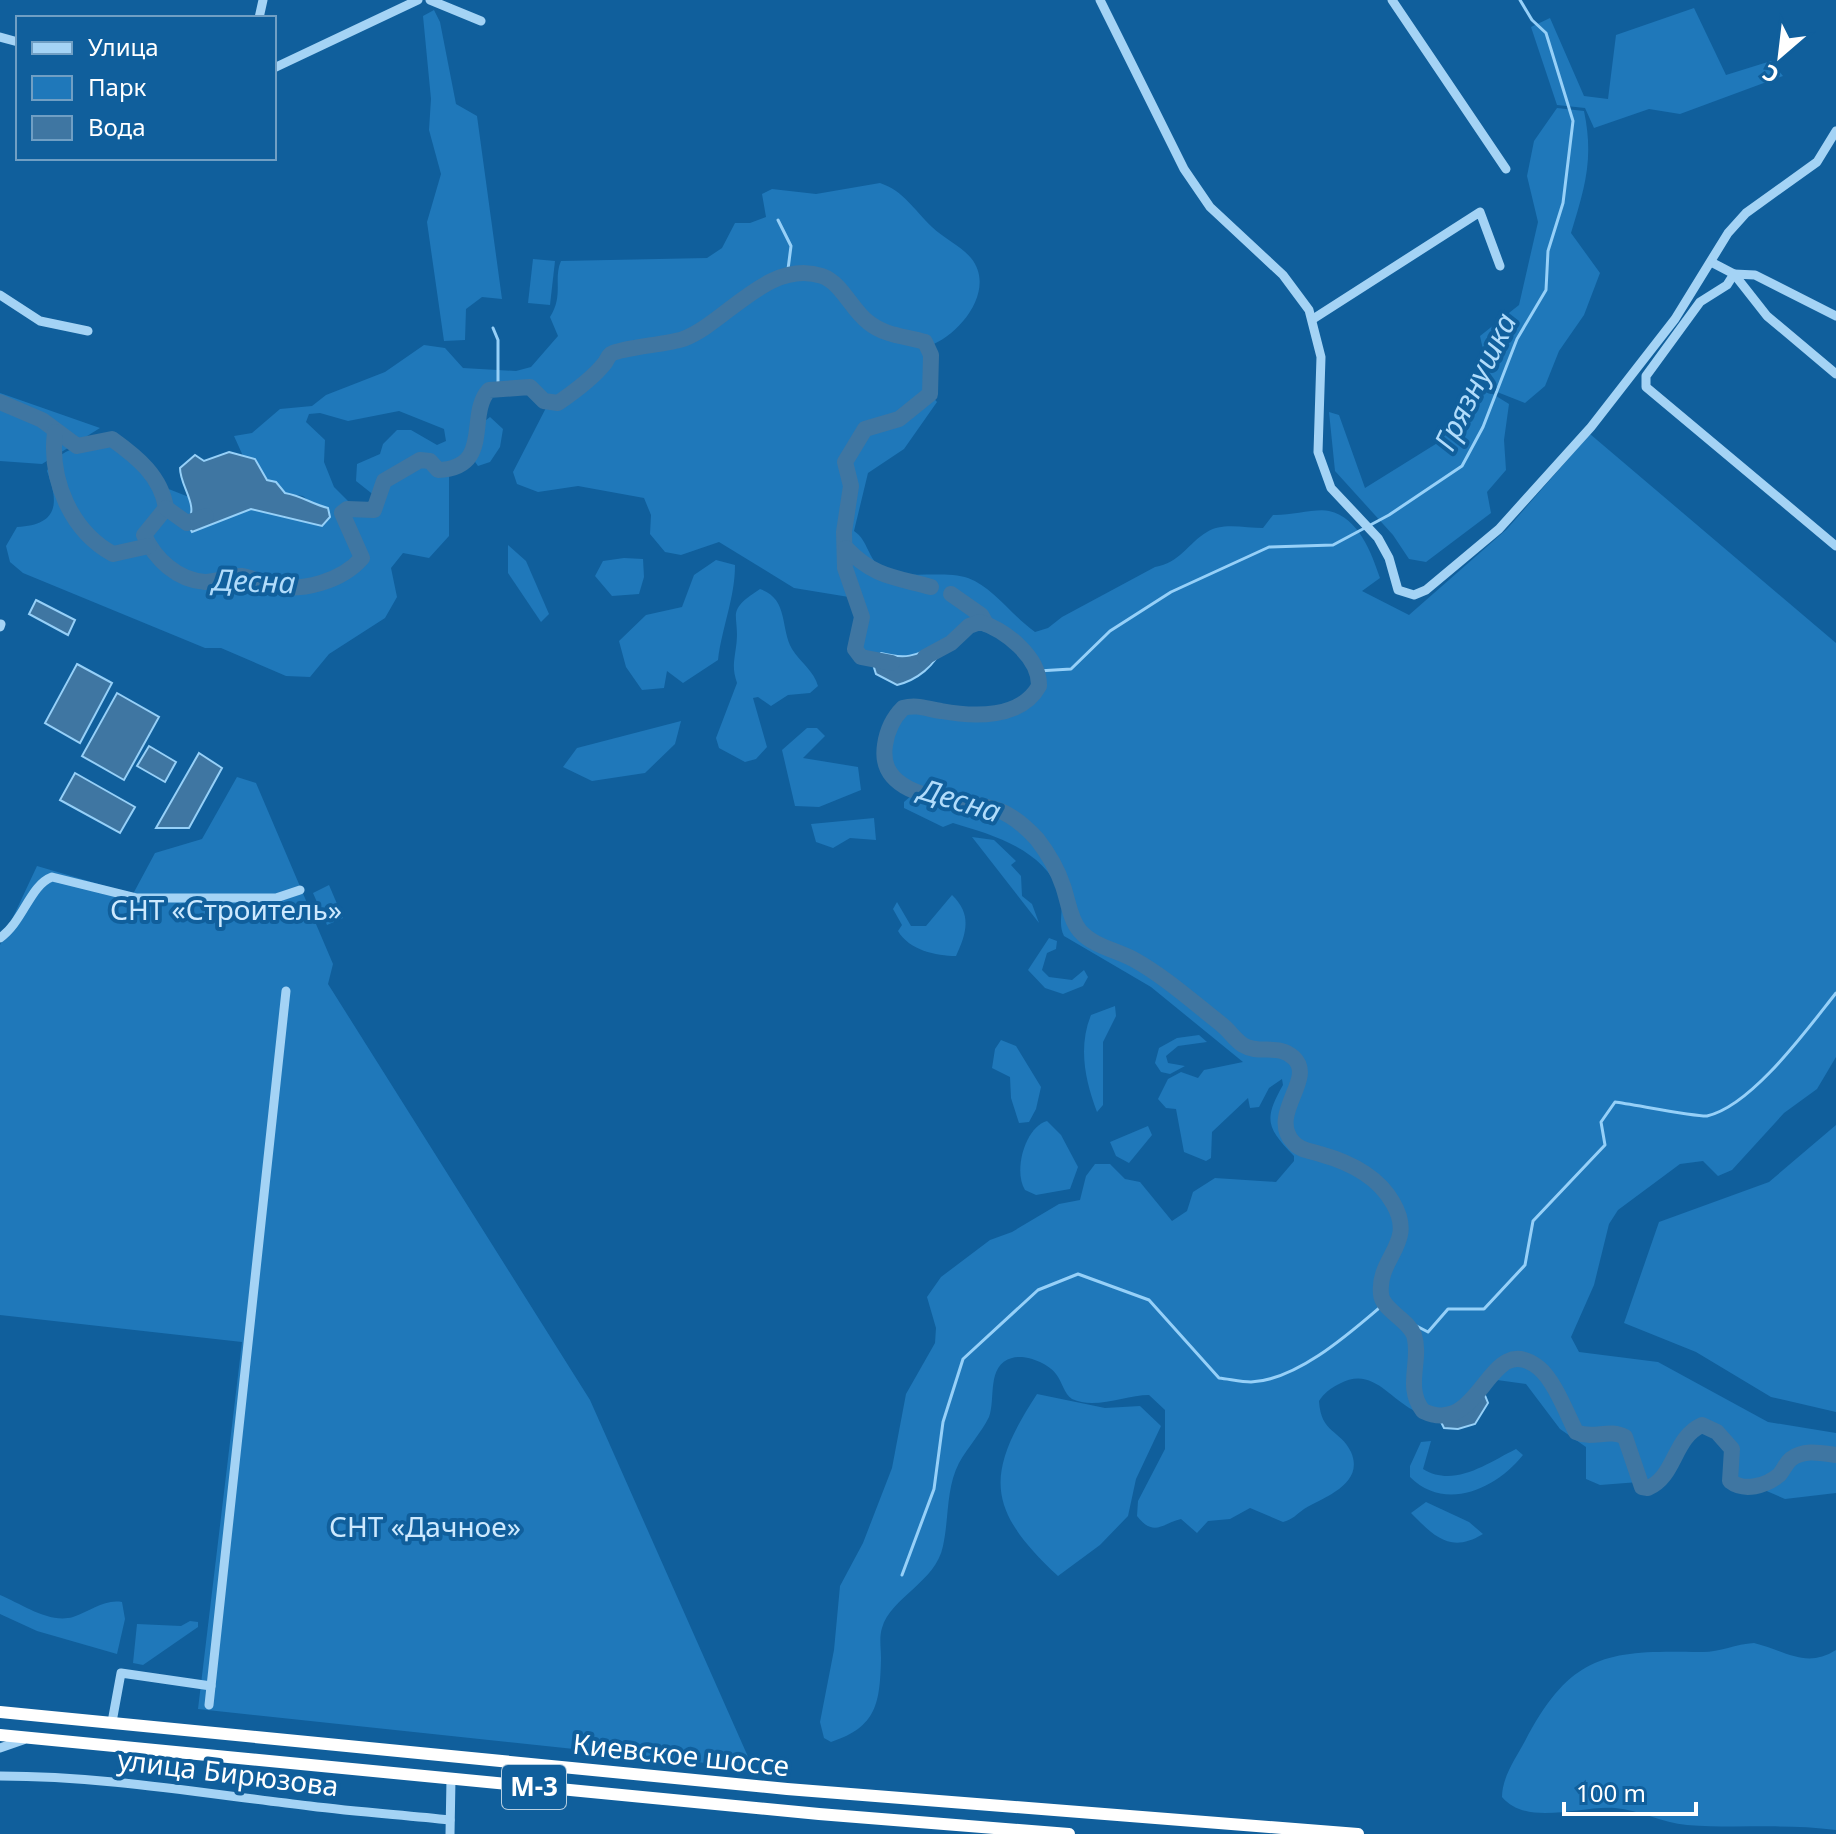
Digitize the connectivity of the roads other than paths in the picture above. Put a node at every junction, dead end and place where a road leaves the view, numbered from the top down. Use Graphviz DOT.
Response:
graph roads {
  1 [pos="418,0"];
  2 [pos="430,0"];
  3 [pos="1100,0"];
  4 [pos="1392,0"];
  5 [pos="481,21"];
  6 [pos="276,67"];
  7 [pos="1836,131"];
  8 [pos="1506,169"];
  9 [pos="1711,262"];
  10 [pos="1500,266"];
  11 [pos="1734,274"];
  12 [pos="0,295"];
  13 [pos="1836,316"];
  14 [pos="1313,319"];
  15 [pos="88,331"];
  16 [pos="1836,374"];
  17 [pos="1836,546"];
  18 [pos="300,890"];
  19 [pos="0,938"];
  20 [pos="286,991"];
  21 [pos="211,1686"];
  22 [pos="209,1705"];
  23 [pos="0,1712"];
  24 [pos="112,1722"];
  25 [pos="0,1735"];
  26 [pos="47,1738"];
  27 [pos="0,1748"];
  28 [pos="0,1776"];
  29 [pos="451,1779"];
  30 [pos="450,1820"];
  31 [pos="450,1834"];
  32 [pos="1069,1834"];
  33 [pos="1358,1834"];
  1 -- 6 [label="street"];
  2 -- 5 [label="street"];
  3 -- 14 [label="street"];
  4 -- 8 [label="street"];
  7 -- 9 [label="street"];
  9 -- 11 [label="street"];
  9 -- 14 [label="street"];
  10 -- 14 [label="street"];
  11 -- 13 [label="street"];
  11 -- 16 [label="street"];
  11 -- 17 [label="street"];
  12 -- 15 [label="street"];
  18 -- 19 [label="street"];
  20 -- 21 [label="street"];
  21 -- 22 [label="street"];
  21 -- 24 [label="street"];
  23 -- 24 [label="highway, Киевское шоссе / М-3"];
  24 -- 33 [label="highway, Киевское шоссе / М-3"];
  25 -- 26 [label="highway, Киевское шоссе / М-3"];
  26 -- 27 [label="street"];
  26 -- 29 [label="highway, Киевское шоссе / М-3"];
  28 -- 30 [label="street, улица Бирюзова"];
  29 -- 30 [label="street"];
  29 -- 32 [label="highway, Киевское шоссе / М-3"];
  30 -- 31 [label="street"];
}
